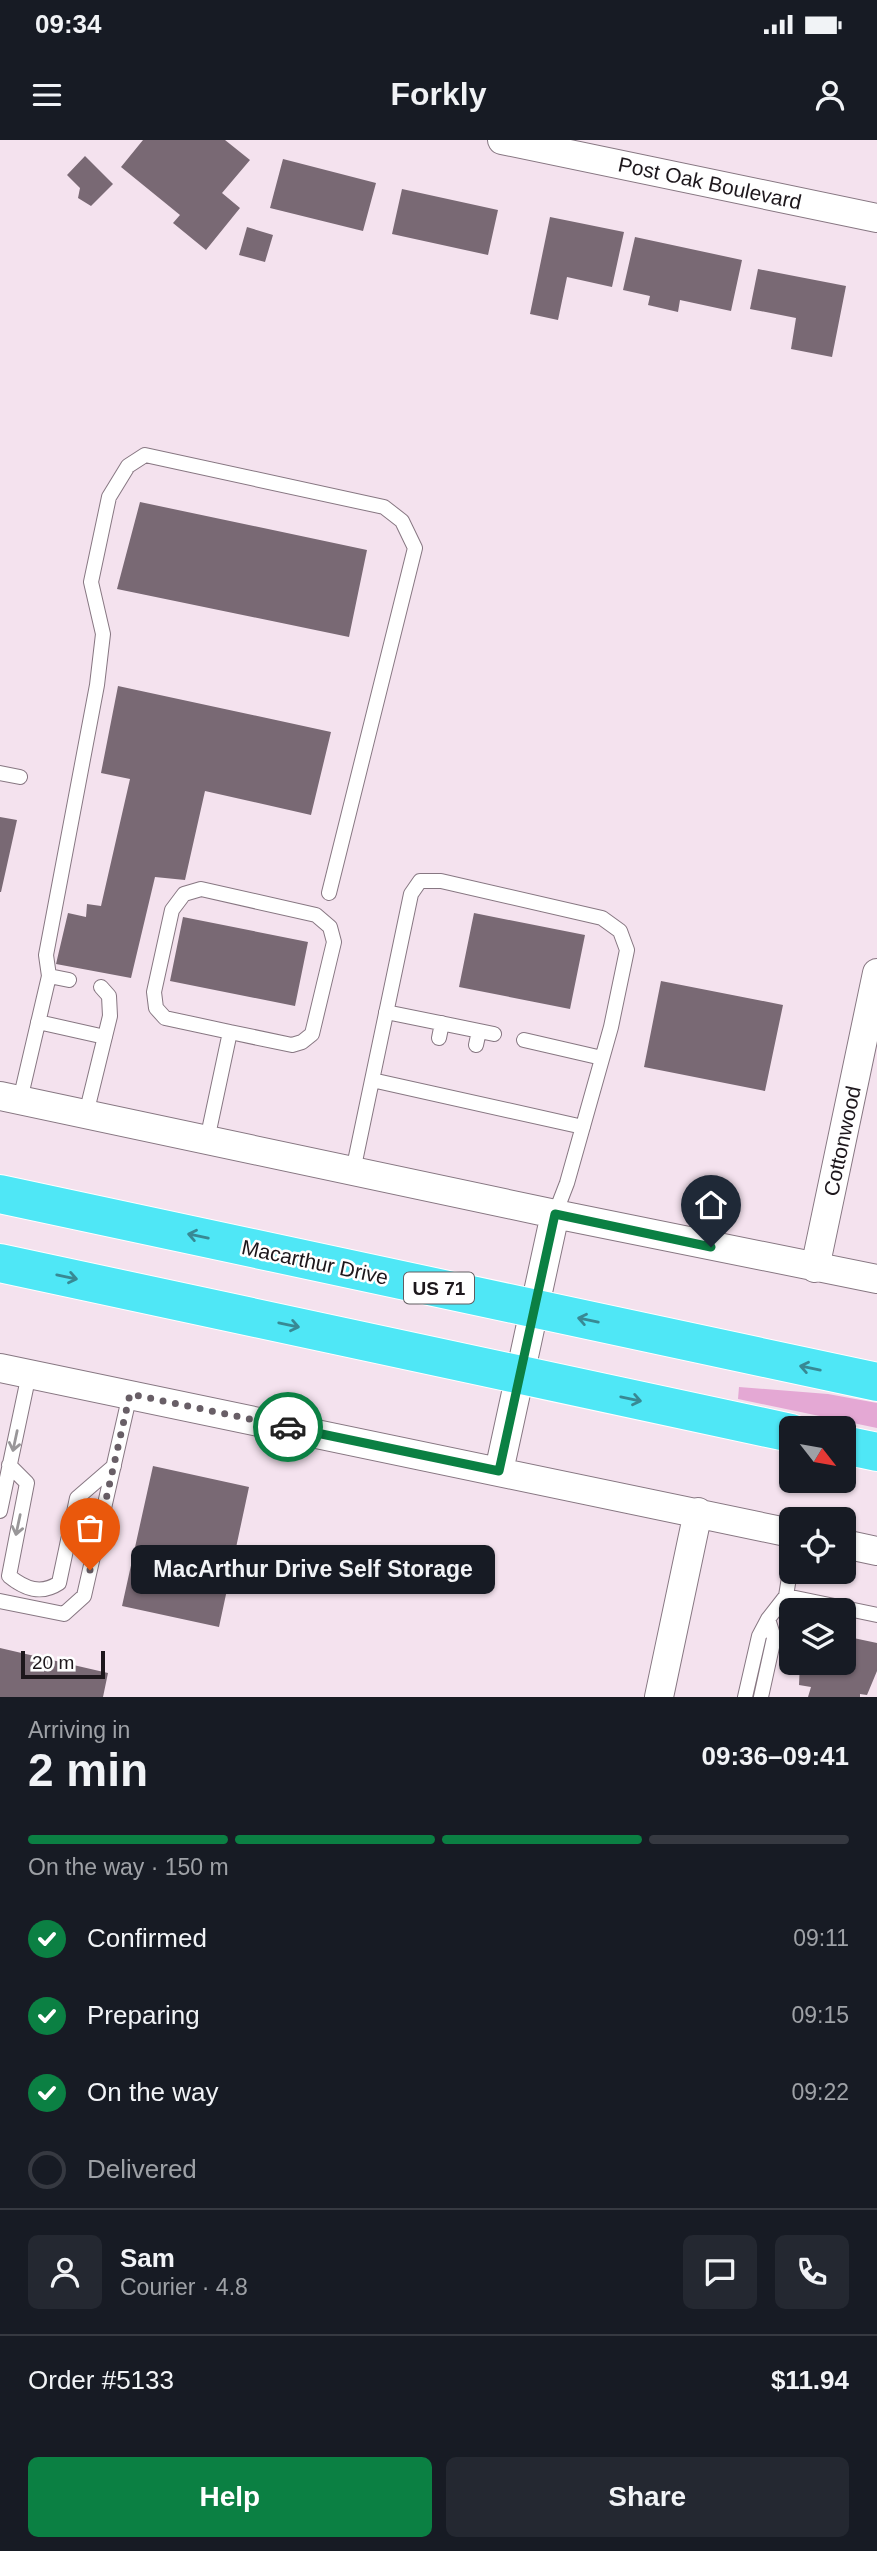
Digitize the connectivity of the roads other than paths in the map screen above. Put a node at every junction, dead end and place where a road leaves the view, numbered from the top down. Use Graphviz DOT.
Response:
graph roads {
  1 [pos="502,140"];
  2 [pos="877,218"];
  3 [pos="0,773"];
  4 [pos="20,777"];
  5 [pos="329,893"];
  6 [pos="877,973"];
  7 [pos="48,976"];
  8 [pos="69,980"];
  9 [pos="101,987"];
  10 [pos="386,1012"];
  11 [pos="38,1022"];
  12 [pos="230,1032"];
  13 [pos="105,1037"];
  14 [pos="483,1037"];
  15 [pos="524,1040"];
  16 [pos="602,1058"];
  17 [pos="431,1077"];
  18 [pos="372,1080"];
  19 [pos="496,1091"];
  20 [pos="427,1092"];
  21 [pos="10,1098"];
  22 [pos="539,1101"];
  23 [pos="493,1107"];
  24 [pos="86,1114"];
  25 [pos="536,1116"];
  26 [pos="583,1127"];
  27 [pos="207,1140"];
  28 [pos="353,1171"];
  29 [pos="0,1194"];
  30 [pos="555,1214"];
  31 [pos="0,1263"];
  32 [pos="815,1268"];
  33 [pos="877,1279"];
  34 [pos="533,1308"];
  35 [pos="0,1368"];
  36 [pos="29,1374"];
  37 [pos="519,1374"];
  38 [pos="877,1382"];
  39 [pos="130,1394"];
  40 [pos="779,1430"];
  41 [pos="856,1448"];
  42 [pos="877,1452"];
  43 [pos="9,1465"];
  44 [pos="114,1466"];
  45 [pos="499,1471"];
  46 [pos="0,1511"];
  47 [pos="698,1512"];
  48 [pos="779,1530"];
  49 [pos="856,1546"];
  50 [pos="877,1550"];
  51 [pos="788,1584"];
  52 [pos="786,1596"];
  53 [pos="0,1601"];
  54 [pos="877,1615"];
  55 [pos="768,1619"];
  56 [pos="659,1697"];
  57 [pos="745,1697"];
  58 [pos="761,1697"];
  1 -- 2 [label="street, Post Oak Boulevard"];
  3 -- 4 [label="lane"];
  5 -- 7 [label="lane"];
  6 -- 32 [label="street, Cottonwood"];
  7 -- 8 [label="lane"];
  7 -- 11 [label="lane"];
  9 -- 13 [label="lane"];
  10 -- 14 [label="lane"];
  10 -- 16 [label="lane"];
  10 -- 18 [label="lane"];
  11 -- 13 [label="lane"];
  11 -- 21 [label="lane"];
  12 -- 12 [label="lane"];
  12 -- 27 [label="lane"];
  13 -- 24 [label="lane"];
  15 -- 16 [label="lane"];
  16 -- 26 [label="lane"];
  17 -- 20 [label="lane"];
  18 -- 20 [label="lane"];
  18 -- 28 [label="lane"];
  19 -- 23 [label="lane"];
  20 -- 23 [label="lane"];
  21 -- 24 [label="street"];
  22 -- 25 [label="lane"];
  23 -- 25 [label="lane"];
  24 -- 27 [label="street"];
  25 -- 26 [label="lane"];
  26 -- 30 [label="lane"];
  27 -- 28 [label="street"];
  28 -- 30 [label="street"];
  34 -- 29 [label="highway, Macarthur Drive / US 71, one-way"];
  30 -- 32 [label="street"];
  30 -- 34 [label="street"];
  31 -- 37 [label="highway, one-way"];
  32 -- 33 [label="street"];
  34 -- 37 [label="street"];
  38 -- 34 [label="highway, Macarthur Drive / US 71, one-way"];
  35 -- 36 [label="street"];
  36 -- 39 [label="street"];
  36 -- 43 [label="lane, one-way"];
  37 -- 40 [label="highway, one-way"];
  37 -- 45 [label="street"];
  39 -- 44 [label="lane"];
  39 -- 45 [label="street"];
  41 -- 42 [label="highway"];
  43 -- 44 [label="lane, one-way"];
  43 -- 46 [label="lane"];
  44 -- 53 [label="lane"];
  45 -- 47 [label="street"];
  47 -- 48 [label="street"];
  47 -- 56 [label="street"];
  49 -- 50 [label="street"];
  51 -- 52 [label="lane"];
  52 -- 54 [label="lane"];
  52 -- 55 [label="lane"];
  55 -- 57 [label="lane"];
  55 -- 58 [label="lane"];
}
